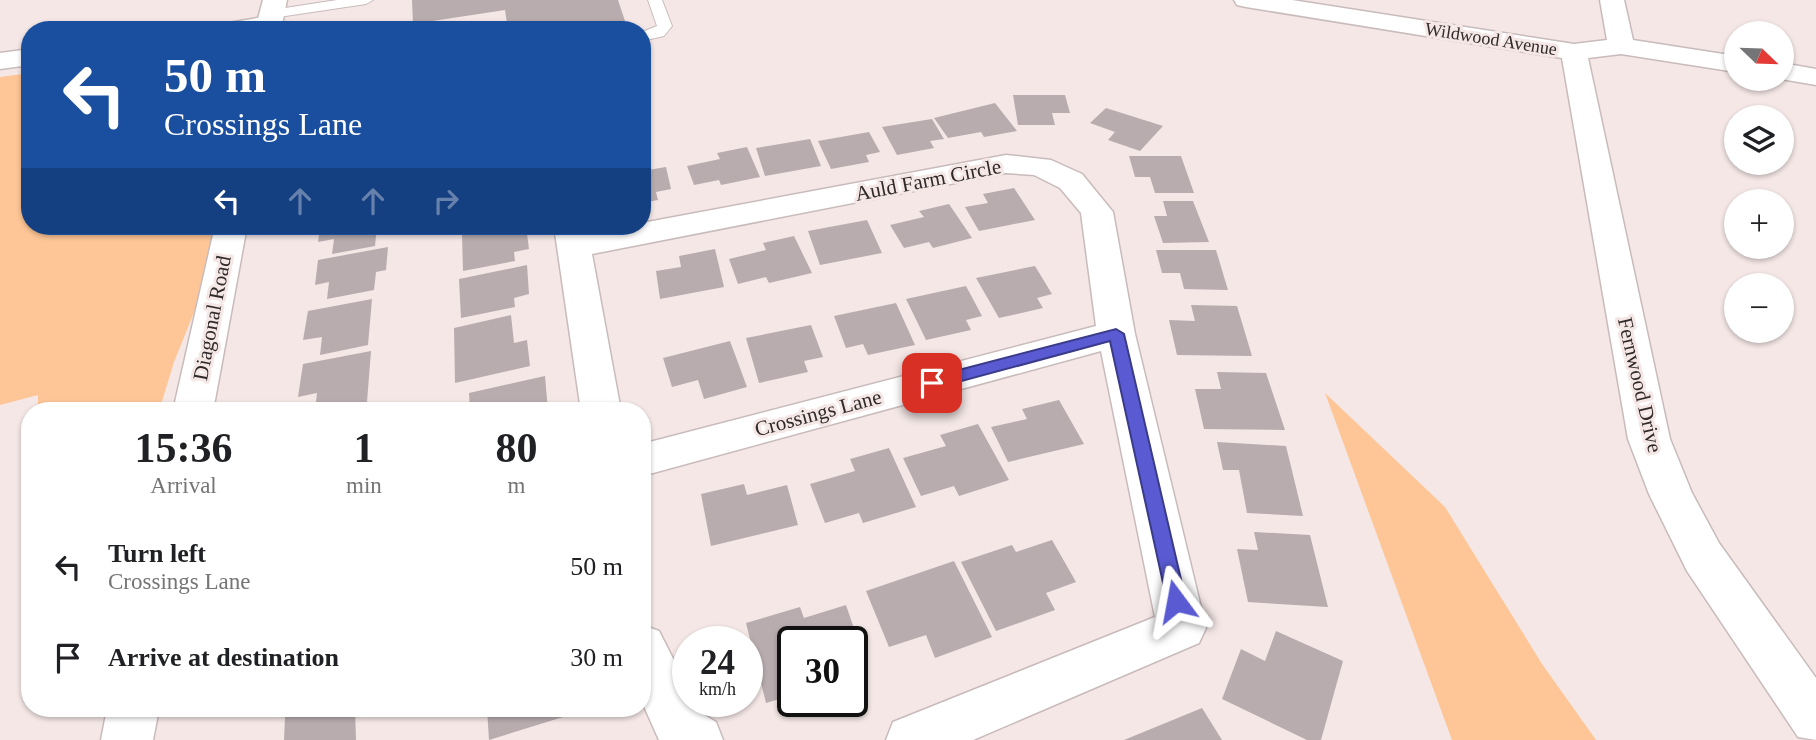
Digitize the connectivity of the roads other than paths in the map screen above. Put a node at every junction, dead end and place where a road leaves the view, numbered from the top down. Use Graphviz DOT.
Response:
graph roads {
  1 [pos="366,0"];
  2 [pos="655,0"];
  3 [pos="1246,0"];
  4 [pos="1612,0"];
  5 [pos="271,17"];
  6 [pos="651,35"];
  7 [pos="1621,46"];
  8 [pos="1574,52"];
  9 [pos="21,58"];
  10 [pos="0,61"];
  11 [pos="1724,62"];
  12 [pos="1794,73"];
  13 [pos="1816,77"];
  14 [pos="651,224"];
  15 [pos="229,235"];
  16 [pos="572,237"];
  17 [pos="1116,334"];
  18 [pos="195,402"];
  19 [pos="600,402"];
  20 [pos="651,458"];
  21 [pos="651,666"];
  22 [pos="131,717"];
  23 [pos="1816,719"];
  24 [pos="127,740"];
  25 [pos="697,740"];
  26 [pos="912,740"];
  1 -- 5 [label="lane"];
  2 -- 6 [label="lane"];
  3 -- 8 [label="street, Wildwood Avenue"];
  4 -- 7 [label="street"];
  7 -- 8 [label="street, Wildwood Avenue"];
  7 -- 11 [label="street, Wildwood Avenue"];
  8 -- 23 [label="street, Fernwood Drive"];
  9 -- 10 [label="street"];
  12 -- 13 [label="street"];
  14 -- 17 [label="street, Auld Farm Circle"];
  15 -- 18 [label="street, Diagonal Road"];
  16 -- 19 [label="street, Auld Farm Circle"];
  17 -- 20 [label="street, Crossings Lane"];
  17 -- 26 [label="street, Auld Farm Circle"];
  21 -- 25 [label="street"];
  22 -- 24 [label="street"];
}
